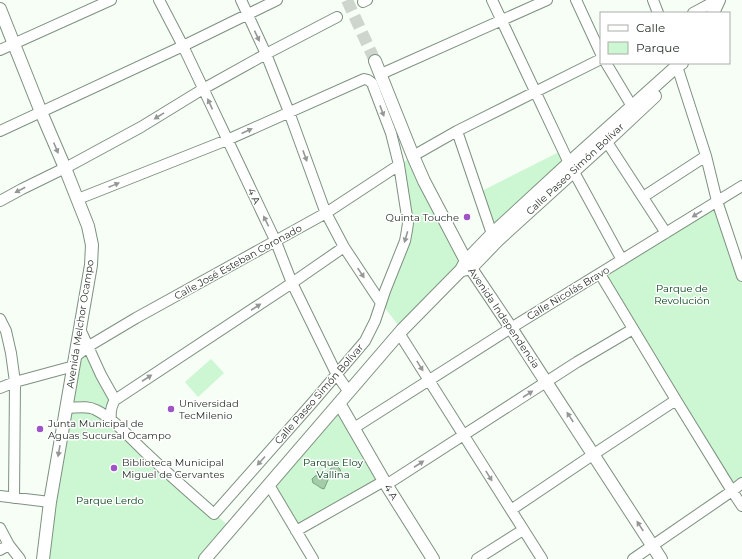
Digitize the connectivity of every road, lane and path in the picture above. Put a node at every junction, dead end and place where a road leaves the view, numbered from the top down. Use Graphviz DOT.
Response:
graph roads {
  1 [pos="111,0"];
  2 [pos="159,0"];
  3 [pos="241,0"];
  4 [pos="276,0"];
  5 [pos="492,0"];
  6 [pos="547,0"];
  7 [pos="576,0"];
  8 [pos="653,0"];
  9 [pos="718,0"];
  10 [pos="0,9"];
  11 [pos="658,12"];
  12 [pos="695,12"];
  13 [pos="713,12"];
  14 [pos="247,14"];
  15 [pos="337,17"];
  16 [pos="502,20"];
  17 [pos="14,44"];
  18 [pos="182,46"];
  19 [pos="0,50"];
  20 [pos="600,52"];
  21 [pos="266,54"];
  22 [pos="600,60"];
  23 [pos="376,61"];
  24 [pos="607,64"];
  25 [pos="680,66"];
  26 [pos="381,74"];
  27 [pos="203,89"];
  28 [pos="535,93"];
  29 [pos="634,109"];
  30 [pos="41,112"];
  31 [pos="289,112"];
  32 [pos="457,131"];
  33 [pos="0,132"];
  34 [pos="604,138"];
  35 [pos="227,140"];
  36 [pos="413,156"];
  37 [pos="706,156"];
  38 [pos="399,165"];
  39 [pos="571,167"];
  40 [pos="65,168"];
  41 [pos="742,186"];
  42 [pos="643,197"];
  43 [pos="78,199"];
  44 [pos="0,201"];
  45 [pos="718,201"];
  46 [pos="326,213"];
  47 [pos="666,233"];
  48 [pos="492,234"];
  49 [pos="276,242"];
  50 [pos="344,247"];
  51 [pos="622,260"];
  52 [pos="466,267"];
  53 [pos="742,273"];
  54 [pos="600,274"];
  55 [pos="292,283"];
  56 [pos="381,303"];
  57 [pos="0,319"];
  58 [pos="511,328"];
  59 [pos="633,328"];
  60 [pos="80,329"];
  61 [pos="399,333"];
  62 [pos="89,346"];
  63 [pos="75,361"];
  64 [pos="337,375"];
  65 [pos="428,379"];
  66 [pos="15,382"];
  67 [pos="546,382"];
  68 [pos="0,388"];
  69 [pos="349,392"];
  70 [pos="115,400"];
  71 [pos="676,400"];
  72 [pos="340,403"];
  73 [pos="66,408"];
  74 [pos="111,420"];
  75 [pos="354,428"];
  76 [pos="464,436"];
  77 [pos="594,454"];
  78 [pos="385,483"];
  79 [pos="742,483"];
  80 [pos="269,485"];
  81 [pos="732,491"];
  82 [pos="0,496"];
  83 [pos="14,498"];
  84 [pos="50,502"];
  85 [pos="742,506"];
  86 [pos="511,510"];
  87 [pos="0,528"];
  88 [pos="523,530"];
  89 [pos="296,531"];
  90 [pos="9,545"];
  91 [pos="653,546"];
  92 [pos="0,550"];
  93 [pos="20,559"];
  94 [pos="43,559"];
  95 [pos="205,559"];
  96 [pos="313,559"];
  97 [pos="433,559"];
  98 [pos="477,559"];
  99 [pos="542,559"];
  100 [pos="633,559"];
  101 [pos="661,559"];
  1 -- 17 [label="street"];
  2 -- 18 [label="street, 4 A"];
  3 -- 14 [label="street"];
  4 -- 14 [label="street"];
  5 -- 16 [label="street"];
  6 -- 16 [label="street"];
  7 -- 20 [label="street"];
  8 -- 11 [label="street"];
  9 -- 12 [label="street"];
  9 -- 13 [label="main road"];
  10 -- 17 [label="main road, Avenida Melchor Ocampo"];
  14 -- 18 [label="street"];
  14 -- 21 [label="street, one-way"];
  15 -- 21 [label="street"];
  16 -- 26 [label="street"];
  16 -- 28 [label="street"];
  17 -- 19 [label="street"];
  17 -- 30 [label="main road, Avenida Melchor Ocampo"];
  18 -- 27 [label="street, 4 A"];
  18 -- 30 [label="street"];
  21 -- 27 [label="street"];
  21 -- 31 [label="street"];
  22 -- 28 [label="street"];
  23 -- 26 [label="main road, Avenida Independencia"];
  24 -- 29 [label="street"];
  25 -- 29 [label="main road, Calle Paseo Simón Bolívar"];
  25 -- 37 [label="street"];
  26 -- 36 [label="main road, Avenida Independencia"];
  35 -- 27 [label="street, 4 A, one-way"];
  27 -- 40 [label="street, one-way"];
  28 -- 32 [label="street"];
  28 -- 39 [label="street"];
  29 -- 34 [label="main road, Calle Paseo Simón Bolívar"];
  30 -- 33 [label="street"];
  30 -- 40 [label="main road, Avenida Melchor Ocampo, one-way"];
  35 -- 31 [label="street, one-way"];
  31 -- 38 [label="street, Calle Paseo Simón Bolívar, one-way"];
  31 -- 46 [label="street, one-way"];
  32 -- 36 [label="street"];
  32 -- 48 [label="street"];
  34 -- 39 [label="main road, Calle Paseo Simón Bolívar"];
  34 -- 42 [label="street"];
  43 -- 35 [label="street, one-way"];
  49 -- 35 [label="street, 4 A, one-way"];
  36 -- 52 [label="main road, Avenida Independencia"];
  37 -- 42 [label="street"];
  37 -- 45 [label="street"];
  38 -- 46 [label="street, Calle José Esteban Coronado"];
  38 -- 56 [label="street, Calle Paseo Simón Bolívar, one-way"];
  39 -- 48 [label="main road, Calle Paseo Simón Bolívar"];
  39 -- 51 [label="street"];
  39 -- 52 [label="main road, Calle Paseo Simón Bolívar"];
  40 -- 43 [label="main road, Avenida Melchor Ocampo"];
  40 -- 44 [label="street, one-way"];
  41 -- 45 [label="street, Calle Nicolás Bravo"];
  42 -- 47 [label="street"];
  43 -- 60 [label="main road, Avenida Melchor Ocampo"];
  45 -- 47 [label="street, Calle Nicolás Bravo, one-way"];
  45 -- 53 [label="street"];
  46 -- 49 [label="street, Calle José Esteban Coronado"];
  46 -- 50 [label="street"];
  47 -- 51 [label="street, Calle Nicolás Bravo"];
  48 -- 52 [label="main road, Calle Paseo Simón Bolívar"];
  49 -- 55 [label="street, 4 A"];
  49 -- 62 [label="street, Calle José Esteban Coronado"];
  50 -- 55 [label="street"];
  50 -- 56 [label="street, one-way"];
  51 -- 54 [label="street, Calle Nicolás Bravo"];
  52 -- 58 [label="main road, Avenida Independencia"];
  52 -- 61 [label="main road, Calle Paseo Simón Bolívar"];
  54 -- 58 [label="street, Calle Nicolás Bravo"];
  54 -- 59 [label="street"];
  55 -- 64 [label="street, 4 A"];
  70 -- 55 [label="street, one-way"];
  56 -- 64 [label="street, Calle Paseo Simón Bolívar"];
  57 -- 66 [label="street"];
  58 -- 65 [label="street, Calle Nicolás Bravo"];
  58 -- 67 [label="main road, Avenida Independencia"];
  59 -- 67 [label="street"];
  59 -- 71 [label="street"];
  60 -- 62 [label="street"];
  60 -- 63 [label="main road, Avenida Melchor Ocampo"];
  61 -- 65 [label="street, one-way"];
  61 -- 69 [label="main road, Calle Paseo Simón Bolívar"];
  62 -- 63 [label="street, Calle José Esteban Coronado"];
  62 -- 70 [label="street"];
  63 -- 66 [label="street, Calle José Esteban Coronado"];
  63 -- 73 [label="main road, Avenida Melchor Ocampo"];
  64 -- 69 [label="street, 4 A"];
  64 -- 74 [label="street, Calle Paseo Simón Bolívar, one-way"];
  65 -- 75 [label="street, Calle Nicolás Bravo"];
  65 -- 76 [label="street"];
  66 -- 68 [label="street, Calle José Esteban Coronado"];
  66 -- 83 [label="street"];
  76 -- 67 [label="street, one-way"];
  77 -- 67 [label="main road, Avenida Independencia, one-way"];
  69 -- 72 [label="main road, Calle Paseo Simón Bolívar"];
  70 -- 74 [label="street"];
  71 -- 77 [label="street"];
  71 -- 81 [label="street"];
  72 -- 75 [label="main road, 4 A"];
  72 -- 80 [label="main road, Calle Paseo Simón Bolívar"];
  73 -- 74 [label="street"];
  73 -- 84 [label="main road, Avenida Melchor Ocampo, one-way"];
  75 -- 78 [label="main road, 4 A"];
  78 -- 76 [label="street, one-way"];
  76 -- 86 [label="street, one-way"];
  77 -- 86 [label="street"];
  91 -- 77 [label="main road, Avenida Independencia, one-way"];
  78 -- 89 [label="street"];
  78 -- 97 [label="main road, 4 A"];
  79 -- 81 [label="street"];
  80 -- 89 [label="street"];
  80 -- 95 [label="main road, Calle Paseo Simón Bolívar"];
  81 -- 85 [label="street"];
  81 -- 91 [label="street"];
  82 -- 83 [label="street"];
  83 -- 84 [label="street"];
  84 -- 94 [label="main road, Avenida Melchor Ocampo"];
  86 -- 88 [label="street"];
  87 -- 90 [label="street"];
  88 -- 98 [label="street"];
  88 -- 99 [label="street"];
  89 -- 96 [label="street"];
  90 -- 92 [label="street"];
  90 -- 93 [label="street"];
  91 -- 100 [label="street"];
  91 -- 101 [label="main road, Avenida Independencia"];
}
